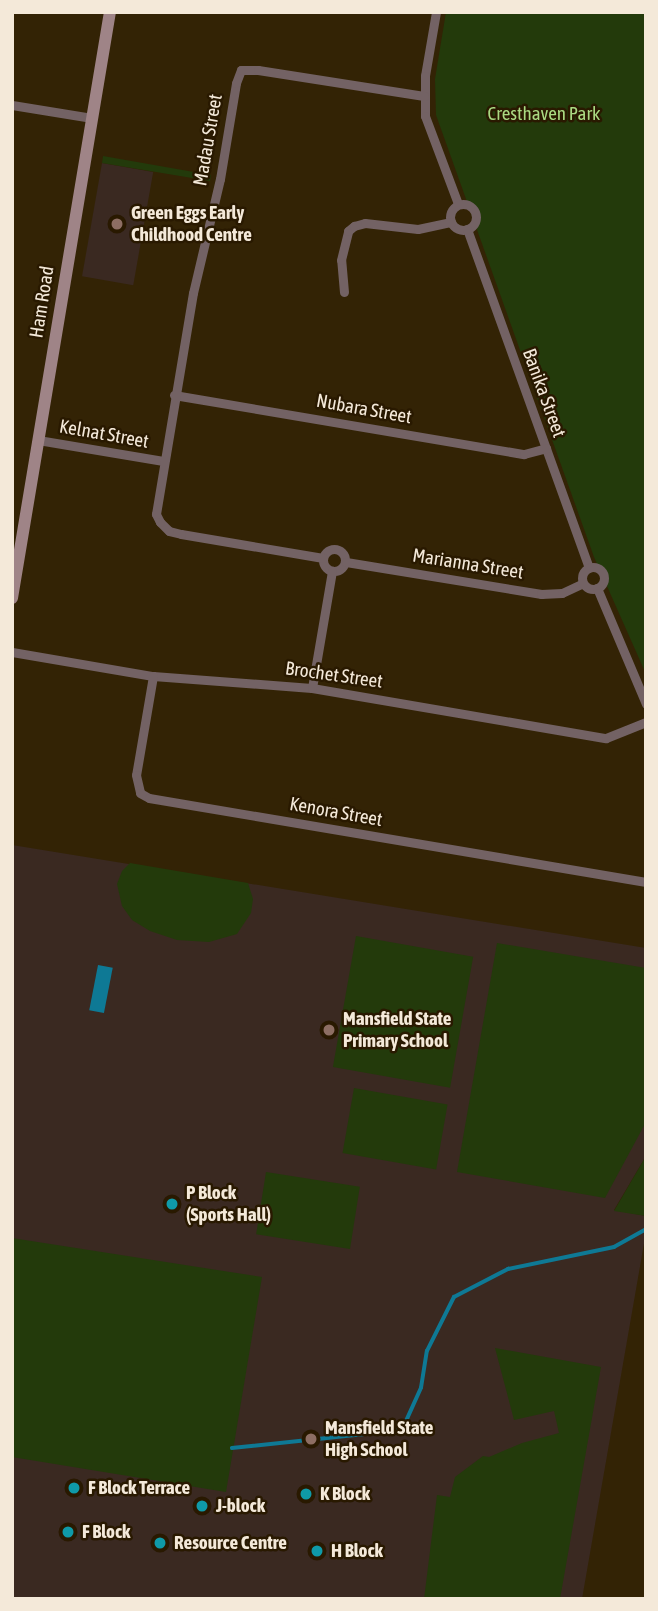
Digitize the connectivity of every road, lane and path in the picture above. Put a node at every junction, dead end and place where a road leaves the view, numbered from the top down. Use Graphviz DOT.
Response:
graph roads {
  1 [pos="110,12"];
  2 [pos="436,12"];
  3 [pos="424,96"];
  4 [pos="12,105"];
  5 [pos="92,118"];
  6 [pos="457,204"];
  7 [pos="451,222"];
  8 [pos="467,229"];
  9 [pos="344,292"];
  10 [pos="174,395"];
  11 [pos="38,440"];
  12 [pos="546,448"];
  13 [pos="163,461"];
  14 [pos="323,558"];
  15 [pos="346,562"];
  16 [pos="589,568"];
  17 [pos="332,571"];
  18 [pos="583,583"];
  19 [pos="597,588"];
  20 [pos="12,598"];
  21 [pos="12,652"];
  22 [pos="153,676"];
  23 [pos="312,688"];
  24 [pos="646,704"];
  25 [pos="646,722"];
  26 [pos="646,882"];
  1 -- 5 [label="street, Ham Road"];
  2 -- 3 [label="street"];
  3 -- 6 [label="street"];
  3 -- 10 [label="street, Madau Street"];
  4 -- 5 [label="street"];
  5 -- 11 [label="street, Ham Road"];
  6 -- 7 [label="street"];
  6 -- 8 [label="street"];
  7 -- 8 [label="street"];
  7 -- 9 [label="street"];
  8 -- 12 [label="street, Banika Street"];
  10 -- 12 [label="street, Nubara Street"];
  10 -- 13 [label="street, Madau Street"];
  11 -- 13 [label="street, Kelnat Street"];
  11 -- 20 [label="street, Ham Road"];
  12 -- 16 [label="street, Banika Street"];
  13 -- 14 [label="street, Madau Street"];
  14 -- 15 [label="street"];
  14 -- 17 [label="street"];
  15 -- 17 [label="street"];
  15 -- 18 [label="street, Marianna Street"];
  16 -- 18 [label="street"];
  16 -- 19 [label="street"];
  17 -- 23 [label="street"];
  18 -- 19 [label="street"];
  19 -- 24 [label="street"];
  21 -- 22 [label="street, Brochet Street"];
  22 -- 23 [label="street, Brochet Street"];
  22 -- 26 [label="street, Kenora Street"];
  23 -- 25 [label="street, Brochet Street"];
}
